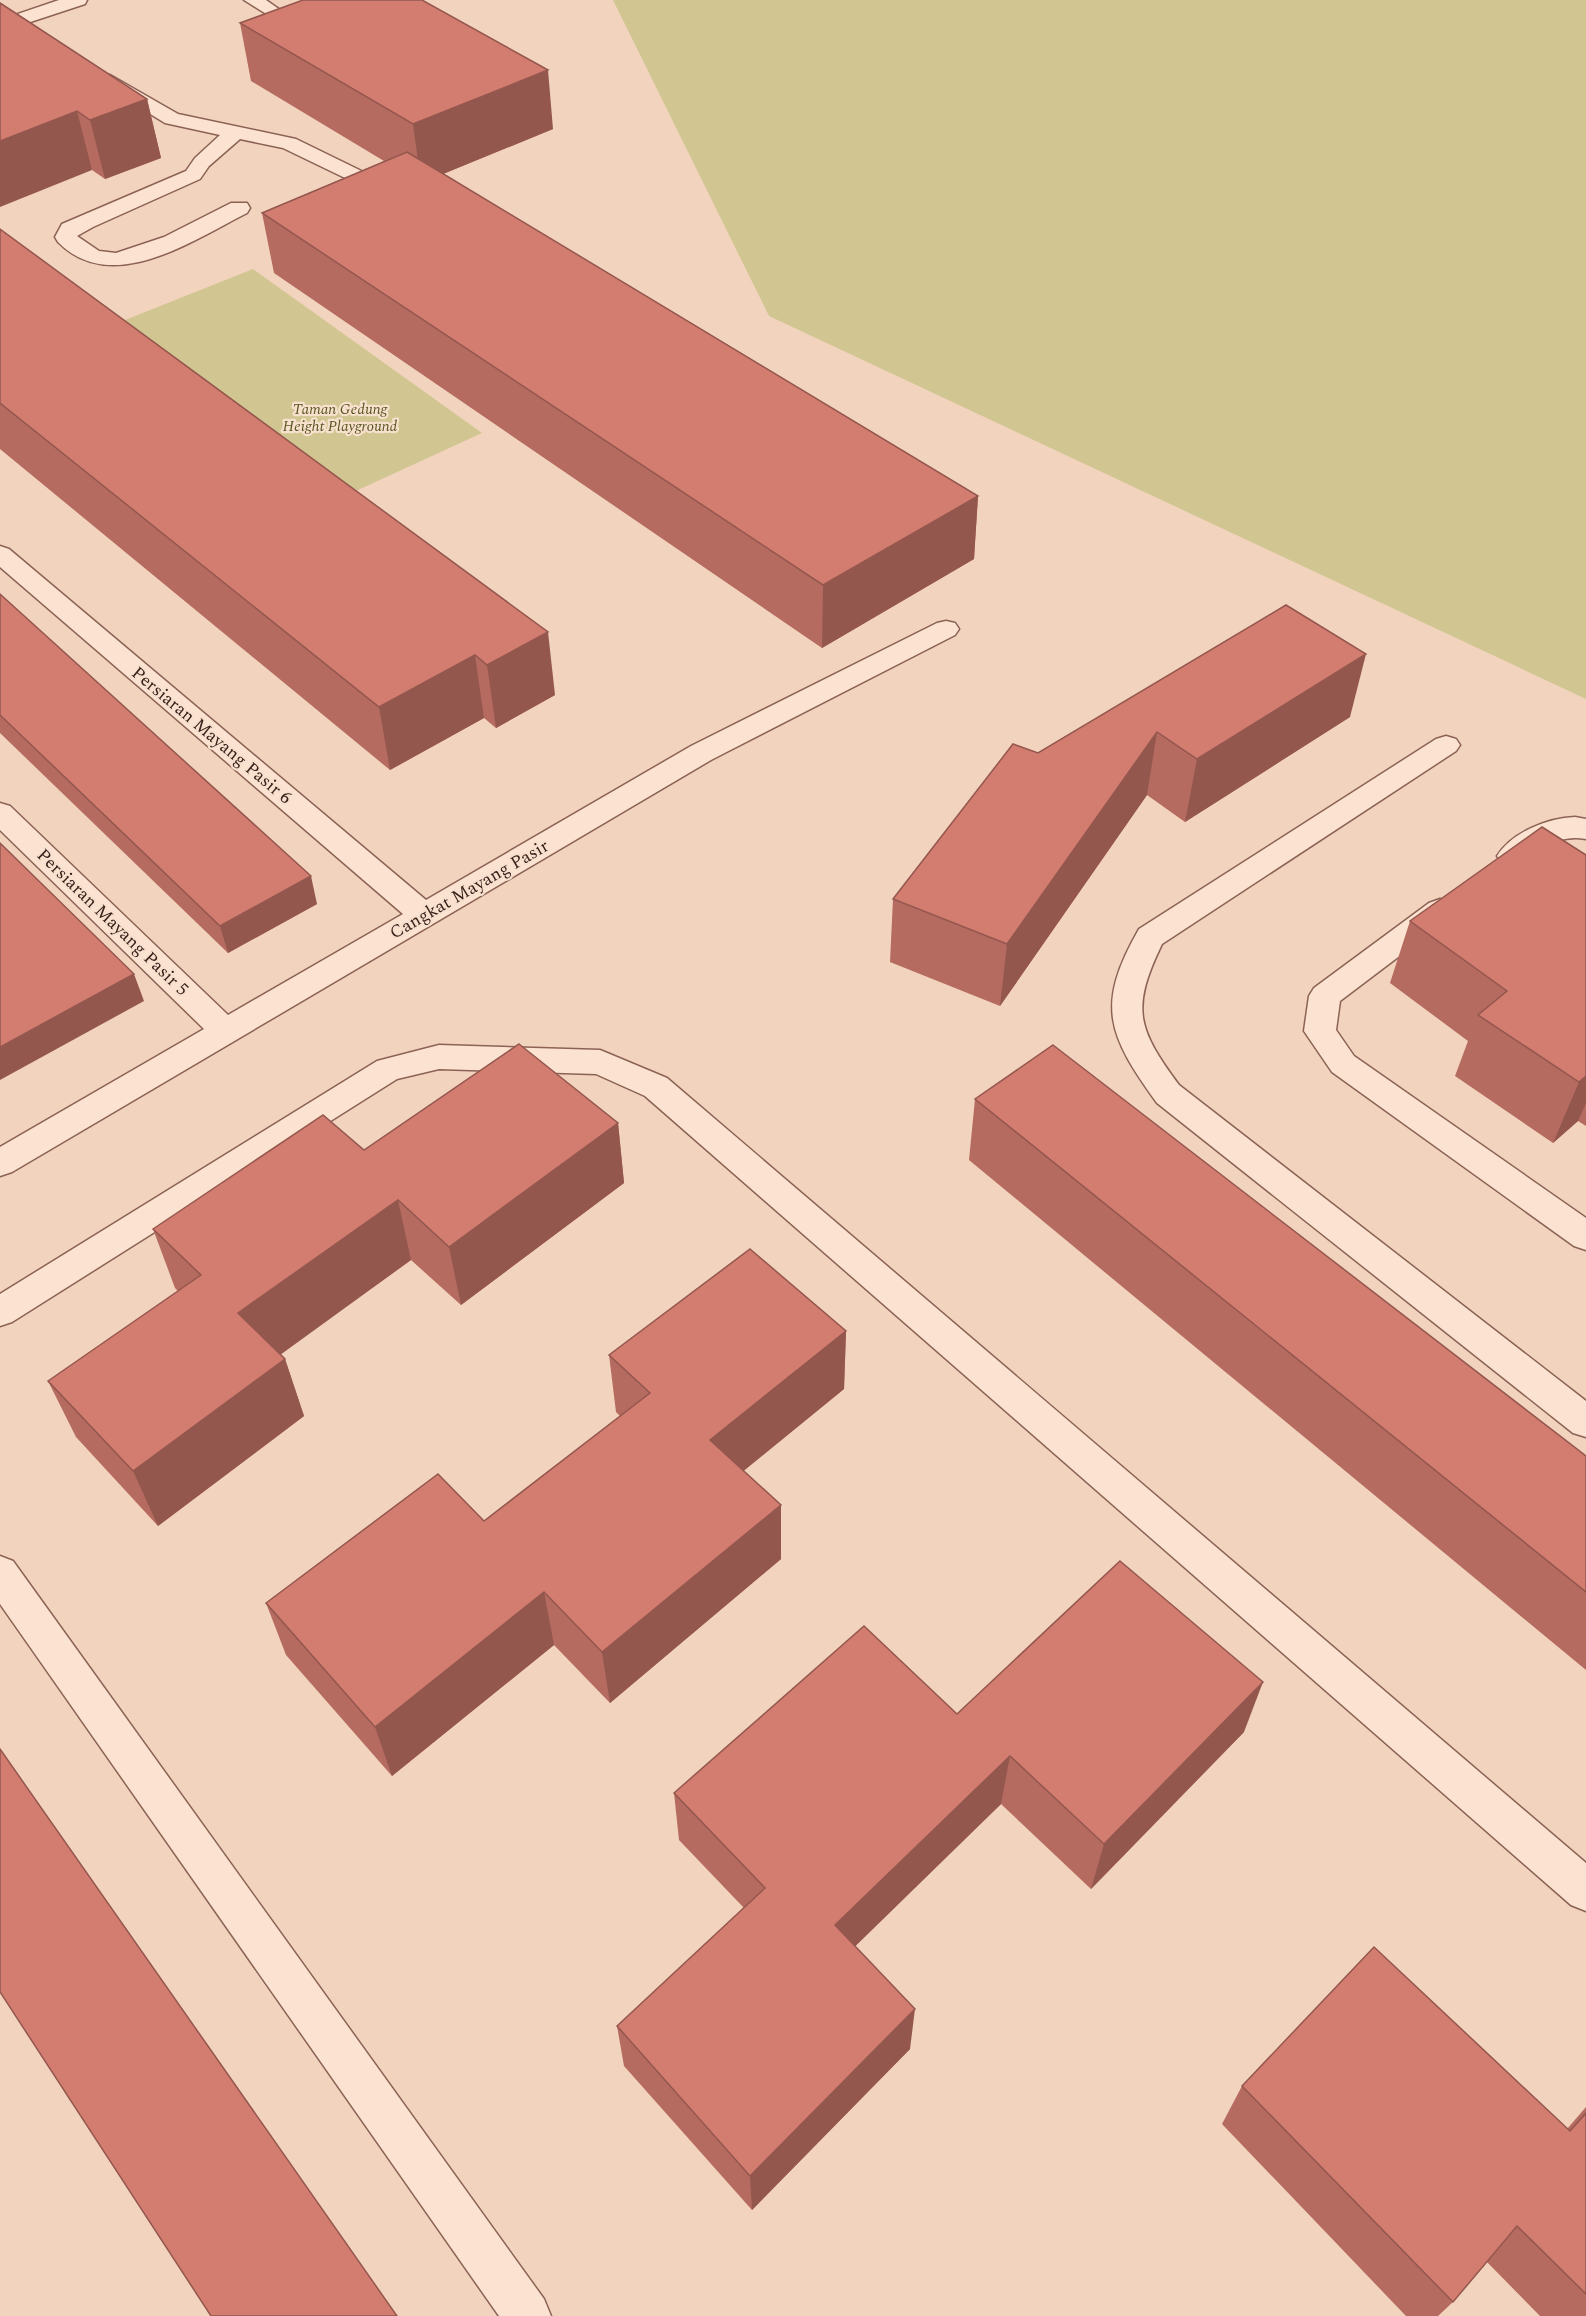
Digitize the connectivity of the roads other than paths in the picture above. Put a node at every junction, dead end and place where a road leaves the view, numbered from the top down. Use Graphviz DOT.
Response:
graph roads {
  1 [pos="78,0"];
  2 [pos="253,0"];
  3 [pos="284,19"];
  4 [pos="8,24"];
  5 [pos="35,33"];
  6 [pos="94,70"];
  7 [pos="233,134"];
  8 [pos="379,187"];
  9 [pos="239,208"];
  10 [pos="0,554"];
  11 [pos="946,629"];
  12 [pos="1446,745"];
  13 [pos="0,813"];
  14 [pos="1586,830"];
  15 [pos="1488,874"];
  16 [pos="1459,896"];
  17 [pos="424,915"];
  18 [pos="225,1031"];
  19 [pos="0,1164"];
  20 [pos="1586,1236"];
  21 [pos="0,1312"];
  22 [pos="1586,1422"];
  23 [pos="0,1573"];
  24 [pos="1586,1890"];
  25 [pos="527,2316"];
  1 -- 4 [label="street"];
  2 -- 3 [label="street"];
  4 -- 5 [label="street"];
  6 -- 7 [label="street"];
  7 -- 8 [label="street"];
  7 -- 9 [label="street"];
  10 -- 17 [label="street, Persiaran Mayang Pasir 6"];
  11 -- 17 [label="street, Cangkat Mayang Pasir"];
  12 -- 22 [label="street"];
  13 -- 18 [label="street, Persiaran Mayang Pasir 5"];
  14 -- 15 [label="street"];
  16 -- 20 [label="street"];
  17 -- 18 [label="street, Cangkat Mayang Pasir"];
  18 -- 19 [label="street, Cangkat Mayang Pasir"];
  21 -- 24 [label="street"];
  23 -- 25 [label="street"];
}
